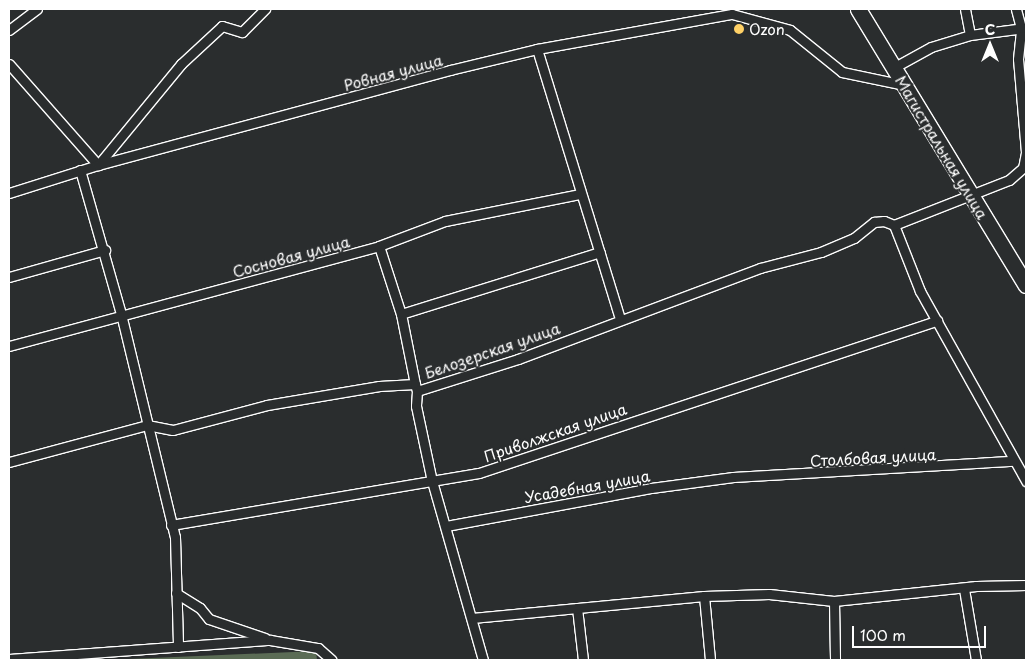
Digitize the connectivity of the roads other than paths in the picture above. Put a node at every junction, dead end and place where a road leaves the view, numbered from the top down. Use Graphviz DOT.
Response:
graph roads {
  1 [pos="37,9"];
  2 [pos="265,9"];
  3 [pos="858,9"];
  4 [pos="965,9"];
  5 [pos="1016,9"];
  6 [pos="1024,28"];
  7 [pos="9,30"];
  8 [pos="970,35"];
  9 [pos="537,49"];
  10 [pos="9,64"];
  11 [pos="893,68"];
  12 [pos="904,85"];
  13 [pos="98,165"];
  14 [pos="80,170"];
  15 [pos="9,193"];
  16 [pos="580,194"];
  17 [pos="971,196"];
  18 [pos="894,225"];
  19 [pos="379,246"];
  20 [pos="105,250"];
  21 [pos="600,252"];
  22 [pos="9,277"];
  23 [pos="1026,285"];
  24 [pos="121,314"];
  25 [pos="401,314"];
  26 [pos="620,318"];
  27 [pos="937,321"];
  28 [pos="9,346"];
  29 [pos="416,388"];
  30 [pos="147,425"];
  31 [pos="1014,461"];
  32 [pos="9,462"];
  33 [pos="733,477"];
  34 [pos="432,481"];
  35 [pos="1026,481"];
  36 [pos="171,525"];
  37 [pos="446,526"];
  38 [pos="1026,585"];
  39 [pos="964,589"];
  40 [pos="176,593"];
  41 [pos="704,596"];
  42 [pos="834,601"];
  43 [pos="577,608"];
  44 [pos="472,618"];
  45 [pos="270,640"];
  46 [pos="178,647"];
  47 [pos="9,659"];
  48 [pos="332,660"];
  49 [pos="483,660"];
  50 [pos="583,660"];
  51 [pos="710,660"];
  52 [pos="835,660"];
  53 [pos="976,660"];
  1 -- 7 [label="street"];
  2 -- 13 [label="street"];
  3 -- 11 [label="highway, Магистральная улица"];
  4 -- 8 [label="street"];
  5 -- 6 [label="street"];
  6 -- 8 [label="street"];
  6 -- 17 [label="street, Белозерская улица"];
  8 -- 11 [label="street"];
  9 -- 12 [label="street, Ровная улица"];
  9 -- 13 [label="street, Ровная улица"];
  9 -- 16 [label="street"];
  10 -- 13 [label="street"];
  11 -- 12 [label="highway, Магистральная улица"];
  12 -- 17 [label="highway, Магистральная улица"];
  13 -- 14 [label="street, Ровная улица"];
  14 -- 15 [label="street, Ровная улица"];
  14 -- 20 [label="street"];
  16 -- 19 [label="street, Сосновая улица"];
  16 -- 21 [label="street"];
  17 -- 18 [label="street, Белозерская улица"];
  17 -- 23 [label="highway, Магистральная улица"];
  18 -- 26 [label="street, Белозерская улица"];
  18 -- 27 [label="street"];
  19 -- 24 [label="street, Сосновая улица"];
  19 -- 25 [label="street"];
  20 -- 22 [label="street"];
  20 -- 24 [label="street"];
  21 -- 25 [label="street"];
  21 -- 26 [label="street"];
  24 -- 28 [label="street, Сосновая улица"];
  24 -- 30 [label="street"];
  25 -- 29 [label="street"];
  26 -- 29 [label="street, Белозерская улица"];
  27 -- 31 [label="street"];
  27 -- 34 [label="street, Приволжская улица"];
  29 -- 30 [label="street, Белозерская улица"];
  29 -- 34 [label="street"];
  30 -- 32 [label="street, Белозерская улица"];
  30 -- 36 [label="street"];
  31 -- 33 [label="street, Столбовая улица"];
  31 -- 35 [label="street"];
  33 -- 37 [label="street, Усадебная улица"];
  34 -- 36 [label="street, Приволжская улица"];
  34 -- 37 [label="street"];
  36 -- 40 [label="street"];
  37 -- 44 [label="street"];
  38 -- 39 [label="street"];
  39 -- 42 [label="street"];
  39 -- 53 [label="street"];
  40 -- 45 [label="street"];
  40 -- 46 [label="street"];
  41 -- 42 [label="street"];
  41 -- 43 [label="street"];
  41 -- 51 [label="street"];
  42 -- 52 [label="street"];
  43 -- 44 [label="street"];
  43 -- 50 [label="street"];
  44 -- 49 [label="street"];
  45 -- 46 [label="street"];
  45 -- 48 [label="street"];
  46 -- 47 [label="street"];
}
